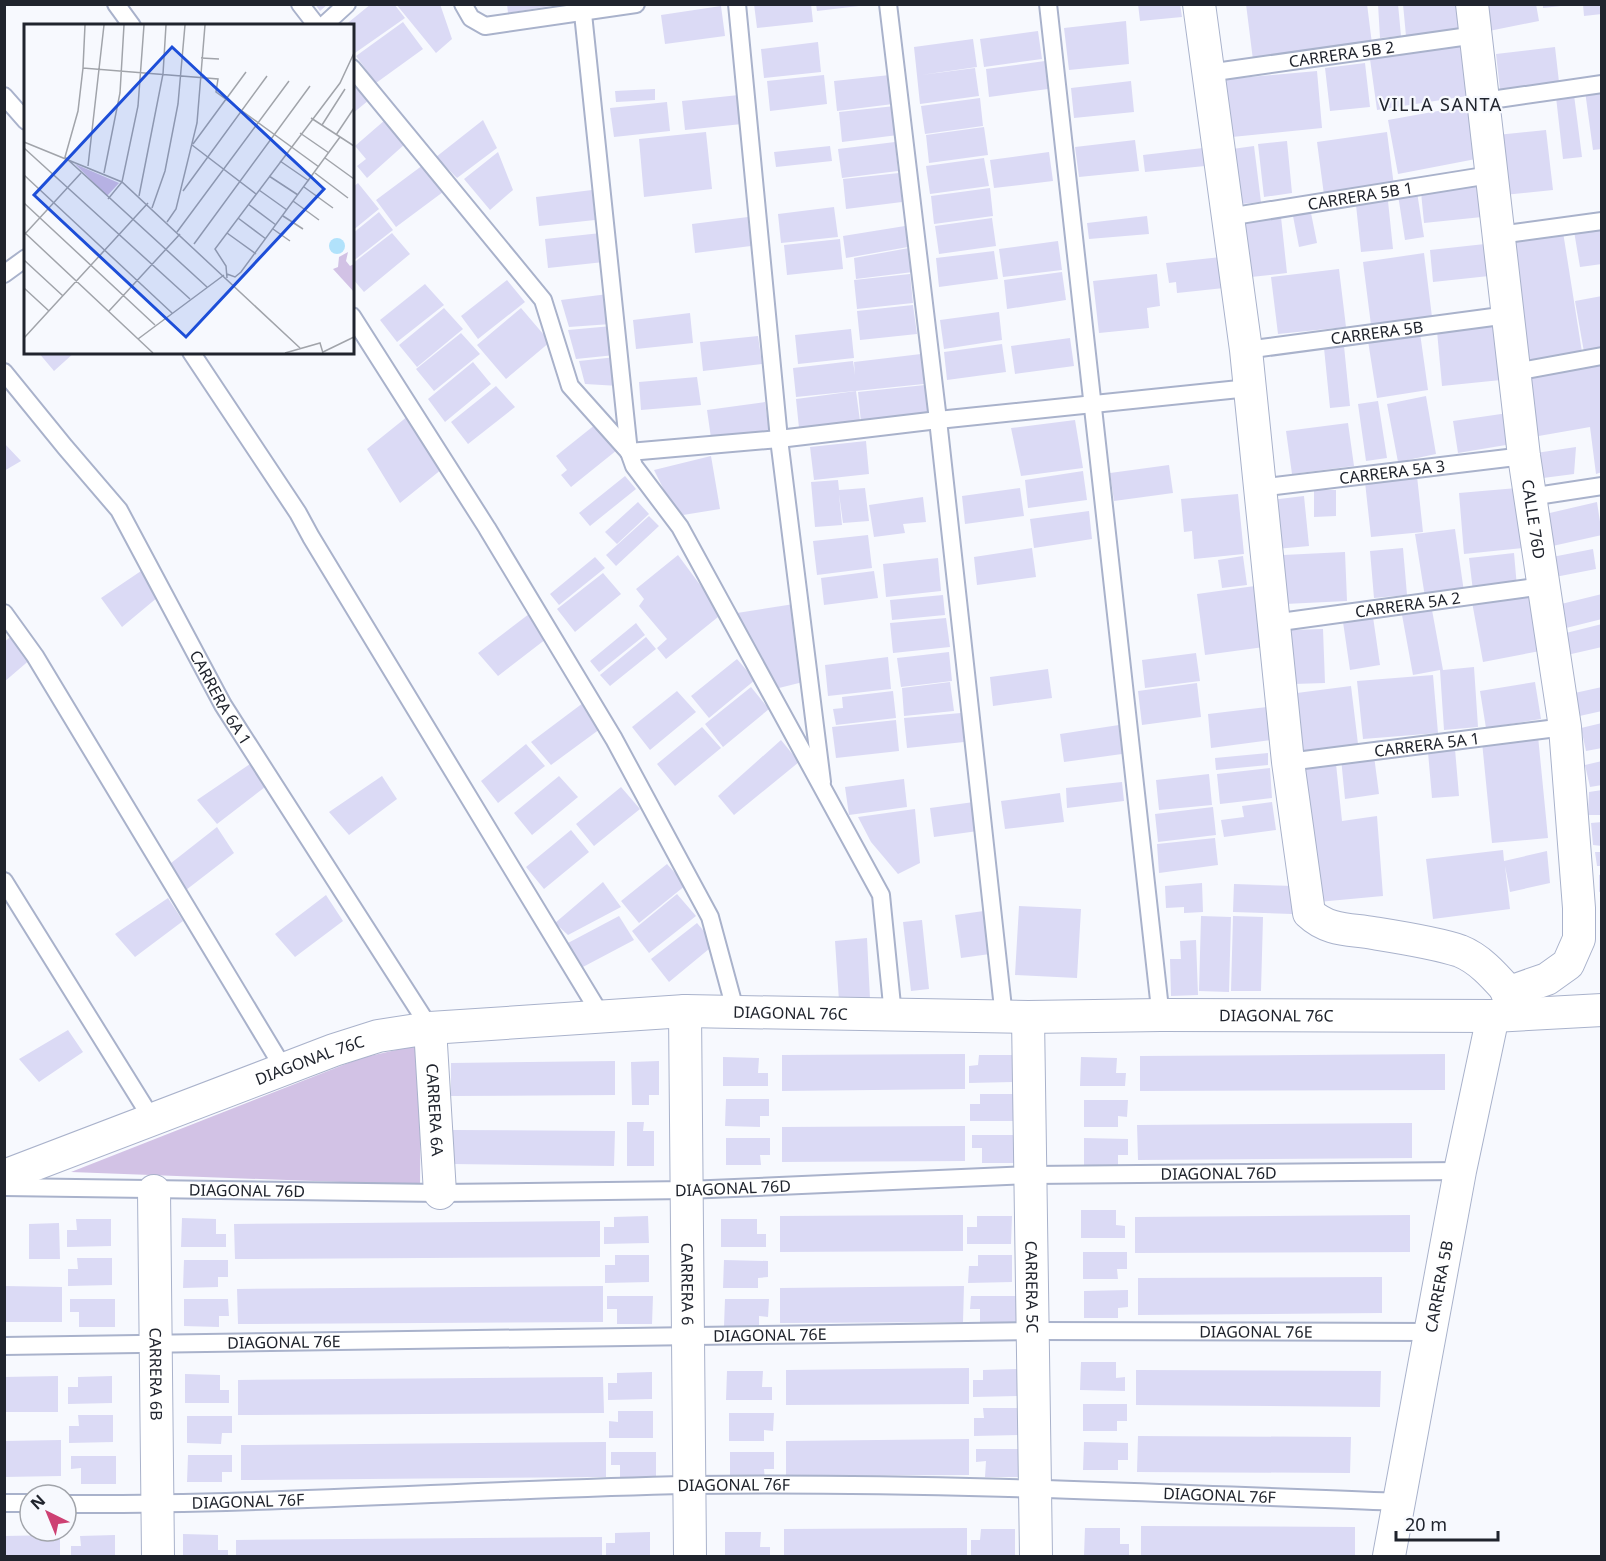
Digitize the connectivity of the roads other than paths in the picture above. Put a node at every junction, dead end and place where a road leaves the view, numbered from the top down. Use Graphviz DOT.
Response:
graph roads {
  1 [pos="116,4"];
  2 [pos="300,4"];
  3 [pos="347,4"];
  4 [pos="463,4"];
  5 [pos="636,4"];
  6 [pos="737,4"];
  7 [pos="888,4"];
  8 [pos="1048,4"];
  9 [pos="1199,4"];
  10 [pos="1472,4"];
  11 [pos="582,8"];
  12 [pos="131,24"];
  13 [pos="315,24"];
  14 [pos="325,24"];
  15 [pos="1476,35"];
  16 [pos="354,70"];
  17 [pos="1208,73"];
  18 [pos="1602,84"];
  19 [pos="4,96"];
  20 [pos="1484,101"];
  21 [pos="24,119"];
  22 [pos="1490,175"];
  23 [pos="1228,217"];
  24 [pos="1602,221"];
  25 [pos="1499,235"];
  26 [pos="24,259"];
  27 [pos="4,274"];
  28 [pos="1508,315"];
  29 [pos="354,319"];
  30 [pos="1246,350"];
  31 [pos="192,354"];
  32 [pos="1602,356"];
  33 [pos="4,372"];
  34 [pos="1515,372"];
  35 [pos="1249,388"];
  36 [pos="1092,405"];
  37 [pos="938,420"];
  38 [pos="779,439"];
  39 [pos="629,452"];
  40 [pos="1524,456"];
  41 [pos="1602,486"];
  42 [pos="1259,488"];
  43 [pos="1530,497"];
  44 [pos="1543,586"];
  45 [pos="4,614"];
  46 [pos="1273,623"];
  47 [pos="1565,727"];
  48 [pos="1288,762"];
  49 [pos="823,791"];
  50 [pos="4,881"];
  51 [pos="1159,1000"];
  52 [pos="1509,1007"];
  53 [pos="1602,1010"];
  54 [pos="685,1011"];
  55 [pos="736,1013"];
  56 [pos="893,1015"];
  57 [pos="602,1017"];
  58 [pos="1016,1017"];
  59 [pos="430,1028"];
  60 [pos="284,1069"];
  61 [pos="152,1119"];
  62 [pos="1460,1171"];
  63 [pos="1032,1175"];
  64 [pos="4,1176"];
  65 [pos="4,1187"];
  66 [pos="687,1190"];
  67 [pos="154,1191"];
  68 [pos="440,1193"];
  69 [pos="1032,1331"];
  70 [pos="1430,1332"];
  71 [pos="688,1334"];
  72 [pos="156,1344"];
  73 [pos="4,1346"];
  74 [pos="690,1485"];
  75 [pos="1034,1488"];
  76 [pos="1400,1502"];
  77 [pos="78,1504"];
  78 [pos="159,1504"];
  79 [pos="158,1557"];
  80 [pos="690,1557"];
  81 [pos="1036,1557"];
  82 [pos="1389,1557"];
  1 -- 12 [label="lane"];
  2 -- 13 [label="lane"];
  3 -- 14 [label="lane"];
  4 -- 11 [label="lane"];
  5 -- 11 [label="lane"];
  6 -- 38 [label="lane"];
  7 -- 37 [label="lane"];
  8 -- 36 [label="lane"];
  9 -- 17 [label="street"];
  10 -- 15 [label="street, CALLE 76D"];
  11 -- 39 [label="lane"];
  15 -- 17 [label="lane, CARRERA 5B 2"];
  15 -- 20 [label="street, CALLE 76D"];
  16 -- 39 [label="lane"];
  17 -- 23 [label="street"];
  18 -- 20 [label="lane"];
  19 -- 21 [label="lane"];
  20 -- 22 [label="street, CALLE 76D"];
  22 -- 23 [label="lane, CARRERA 5B 1"];
  22 -- 25 [label="street, CALLE 76D"];
  23 -- 30 [label="street"];
  24 -- 25 [label="lane"];
  25 -- 28 [label="street, CALLE 76D"];
  26 -- 27 [label="lane"];
  28 -- 30 [label="lane, CARRERA 5B"];
  28 -- 34 [label="street, CALLE 76D"];
  29 -- 55 [label="lane"];
  30 -- 35 [label="street"];
  31 -- 57 [label="lane"];
  32 -- 34 [label="lane"];
  33 -- 59 [label="lane, CARRERA 6A 1"];
  34 -- 40 [label="street, CALLE 76D"];
  35 -- 36 [label="lane"];
  35 -- 42 [label="street"];
  36 -- 37 [label="lane"];
  36 -- 51 [label="lane"];
  37 -- 38 [label="lane"];
  37 -- 58 [label="lane"];
  38 -- 39 [label="lane"];
  38 -- 49 [label="lane"];
  39 -- 49 [label="lane"];
  40 -- 42 [label="lane, CARRERA 5A 3"];
  40 -- 43 [label="street, CALLE 76D"];
  41 -- 43 [label="lane"];
  42 -- 46 [label="street"];
  43 -- 44 [label="street, CALLE 76D"];
  44 -- 46 [label="lane, CARRERA 5A 2"];
  44 -- 47 [label="street, CALLE 76D"];
  45 -- 60 [label="lane"];
  46 -- 48 [label="street"];
  47 -- 48 [label="lane, CARRERA 5A 1"];
  47 -- 52 [label="street, CALLE 76D"];
  48 -- 52 [label="street"];
  49 -- 56 [label="lane"];
  50 -- 61 [label="lane"];
  52 -- 53 [label="street, DIAGONAL 76C"];
  52 -- 58 [label="street, DIAGONAL 76C"];
  52 -- 62 [label="street, CARRERA 5B"];
  54 -- 55 [label="street, DIAGONAL 76C"];
  54 -- 57 [label="street, DIAGONAL 76C"];
  54 -- 66 [label="street, CARRERA 6"];
  55 -- 56 [label="street, DIAGONAL 76C"];
  56 -- 58 [label="street, DIAGONAL 76C"];
  57 -- 59 [label="street, DIAGONAL 76C"];
  58 -- 63 [label="street, CARRERA 5C"];
  59 -- 60 [label="street, DIAGONAL 76C"];
  59 -- 68 [label="street, CARRERA 6A"];
  60 -- 61 [label="street, DIAGONAL 76C"];
  61 -- 64 [label="street, DIAGONAL 76C"];
  62 -- 63 [label="lane, DIAGONAL 76D"];
  62 -- 70 [label="street, CARRERA 5B"];
  63 -- 66 [label="lane, DIAGONAL 76D"];
  63 -- 69 [label="street, CARRERA 5C"];
  65 -- 67 [label="lane, DIAGONAL 76D"];
  66 -- 68 [label="lane, DIAGONAL 76D"];
  66 -- 71 [label="street, CARRERA 6"];
  67 -- 68 [label="lane, DIAGONAL 76D"];
  67 -- 72 [label="street, CARRERA 6B"];
  69 -- 70 [label="lane, DIAGONAL 76E"];
  69 -- 71 [label="lane, DIAGONAL 76E"];
  69 -- 75 [label="street, CARRERA 5C"];
  70 -- 76 [label="street, CARRERA 5B"];
  71 -- 72 [label="lane, DIAGONAL 76E"];
  71 -- 74 [label="street, CARRERA 6"];
  72 -- 73 [label="lane, DIAGONAL 76E"];
  72 -- 78 [label="street, CARRERA 6B"];
  74 -- 75 [label="lane, DIAGONAL 76F"];
  74 -- 78 [label="lane, DIAGONAL 76F"];
  74 -- 80 [label="street, CARRERA 6"];
  75 -- 76 [label="lane, DIAGONAL 76F"];
  75 -- 81 [label="street, CARRERA 5C"];
  76 -- 82 [label="street, CARRERA 5B"];
  77 -- 78 [label="lane, DIAGONAL 76F"];
  78 -- 79 [label="street, CARRERA 6B"];
}
